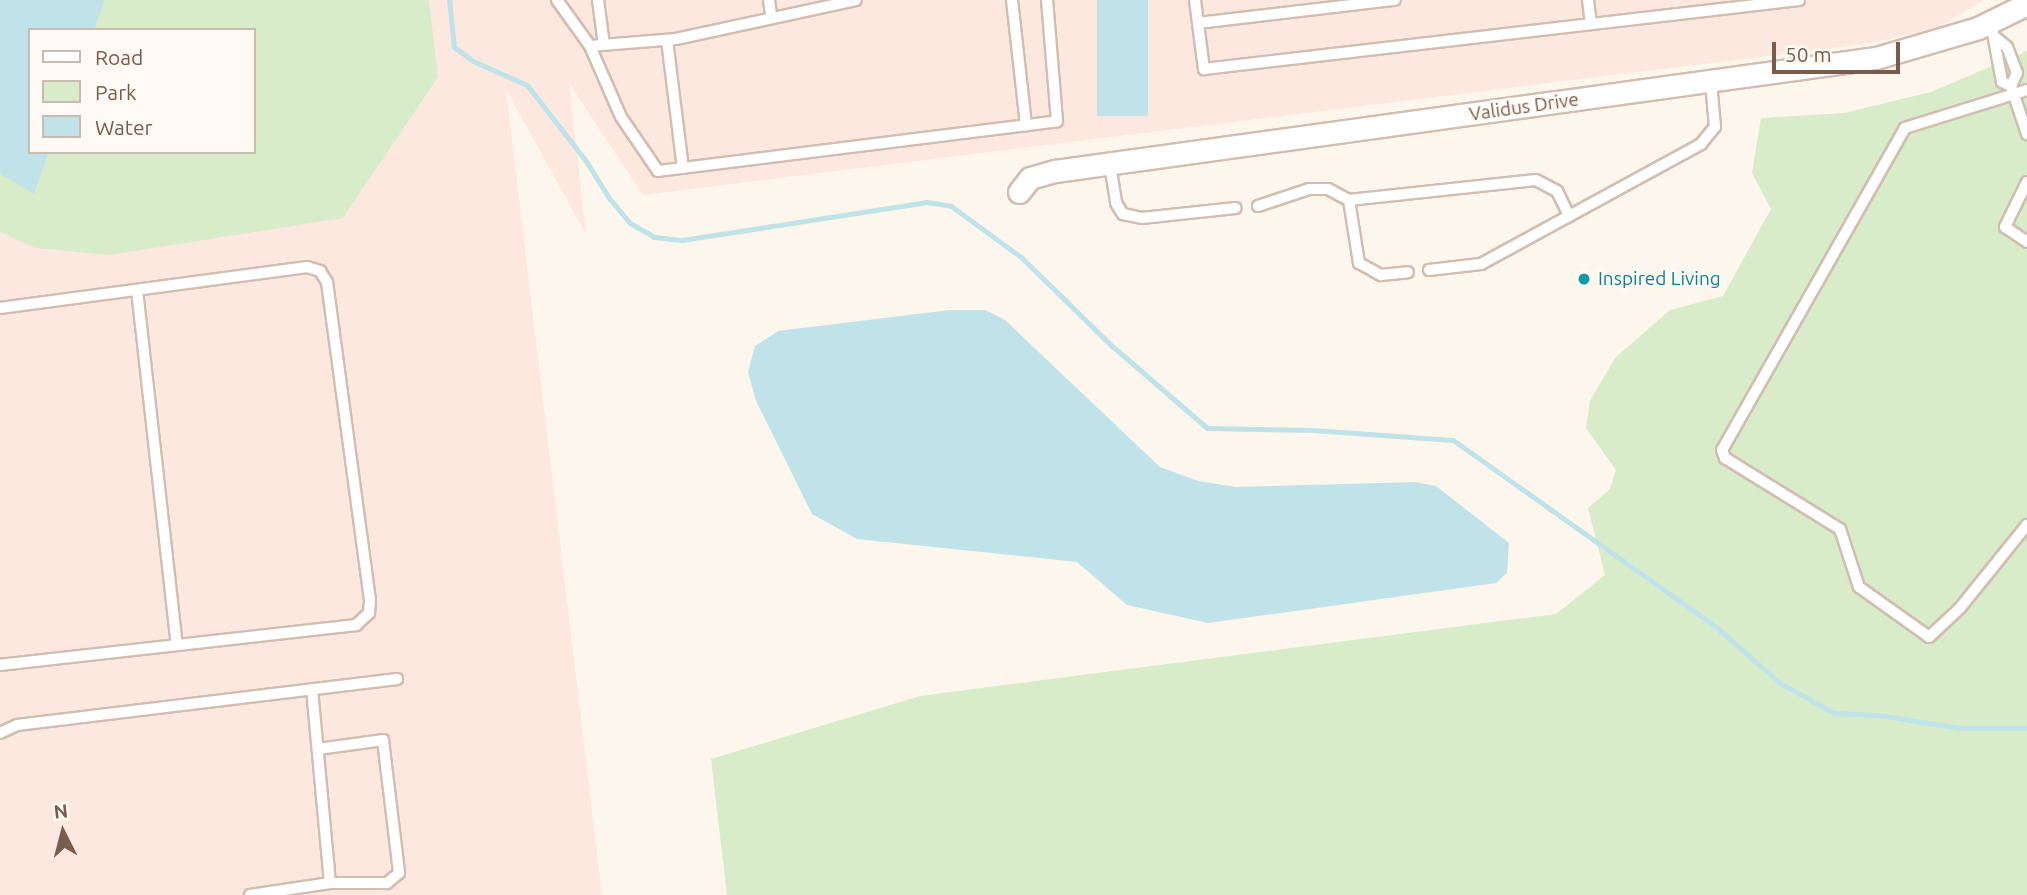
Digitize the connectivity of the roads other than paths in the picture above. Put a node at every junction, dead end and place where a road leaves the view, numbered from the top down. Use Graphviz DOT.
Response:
graph roads {
  1 [pos="557,0"];
  2 [pos="598,0"];
  3 [pos="769,0"];
  4 [pos="856,0"];
  5 [pos="1012,0"];
  6 [pos="1047,0"];
  7 [pos="1195,0"];
  8 [pos="1395,0"];
  9 [pos="1588,0"];
  10 [pos="1799,0"];
  11 [pos="2027,4"];
  12 [pos="771,15"];
  13 [pos="1198,23"];
  14 [pos="1591,24"];
  15 [pos="1994,30"];
  16 [pos="667,40"];
  17 [pos="604,45"];
  18 [pos="590,46"];
  19 [pos="1712,82"];
  20 [pos="2013,90"];
  21 [pos="2027,90"];
  22 [pos="1026,125"];
  23 [pos="2027,134"];
  24 [pos="1110,164"];
  25 [pos="683,168"];
  26 [pos="2027,183"];
  27 [pos="1019,192"];
  28 [pos="1349,200"];
  29 [pos="1258,206"];
  30 [pos="1235,208"];
  31 [pos="1569,216"];
  32 [pos="2027,242"];
  33 [pos="1429,270"];
  34 [pos="1408,272"];
  35 [pos="137,290"];
  36 [pos="0,308"];
  37 [pos="2027,525"];
  38 [pos="177,645"];
  39 [pos="0,665"];
  40 [pos="397,679"];
  41 [pos="312,690"];
  42 [pos="0,733"];
  43 [pos="318,749"];
  44 [pos="330,883"];
  45 [pos="250,895"];
  1 -- 18 [label="lane"];
  2 -- 17 [label="lane"];
  3 -- 12 [label="lane"];
  4 -- 12 [label="lane"];
  5 -- 22 [label="lane"];
  6 -- 22 [label="lane"];
  7 -- 13 [label="lane"];
  8 -- 13 [label="lane"];
  9 -- 14 [label="lane"];
  10 -- 14 [label="lane"];
  11 -- 15 [label="street, Validus Drive"];
  12 -- 16 [label="lane"];
  13 -- 14 [label="lane"];
  15 -- 19 [label="street, Validus Drive"];
  15 -- 20 [label="lane"];
  15 -- 20 [label="lane"];
  16 -- 17 [label="lane"];
  16 -- 25 [label="lane"];
  17 -- 18 [label="lane"];
  18 -- 25 [label="lane"];
  19 -- 24 [label="street, Validus Drive"];
  19 -- 31 [label="lane"];
  20 -- 21 [label="lane"];
  20 -- 23 [label="lane"];
  20 -- 37 [label="lane"];
  22 -- 25 [label="lane"];
  24 -- 27 [label="street, Validus Drive"];
  24 -- 30 [label="lane"];
  26 -- 32 [label="lane"];
  28 -- 29 [label="lane"];
  28 -- 31 [label="lane"];
  28 -- 34 [label="lane"];
  31 -- 33 [label="lane"];
  35 -- 36 [label="lane"];
  35 -- 38 [label="lane"];
  35 -- 38 [label="lane"];
  38 -- 39 [label="lane"];
  40 -- 41 [label="lane"];
  41 -- 42 [label="lane"];
  41 -- 43 [label="lane"];
  43 -- 44 [label="lane"];
  43 -- 44 [label="lane"];
  44 -- 45 [label="lane"];
}
